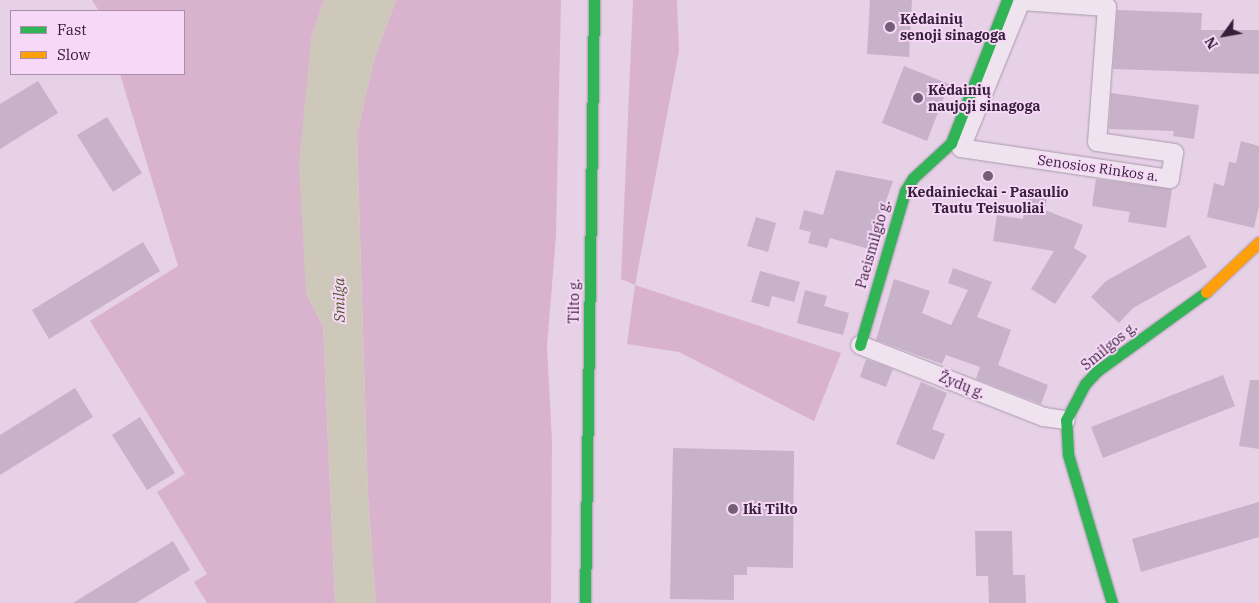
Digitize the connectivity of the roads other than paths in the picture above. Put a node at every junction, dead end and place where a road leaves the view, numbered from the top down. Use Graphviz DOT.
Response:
graph roads {
  1 [pos="594,0"];
  2 [pos="1007,0"];
  3 [pos="961,148"];
  4 [pos="1259,242"];
  5 [pos="860,345"];
  6 [pos="1066,420"];
  7 [pos="585,603"];
  8 [pos="1112,603"];
  1 -- 7 [label="street, Tilto g."];
  2 -- 5 [label="street, Paeismilgio g."];
  3 -- 3 [label="street, Senosios Rinkos a."];
  4 -- 6 [label="street, Smilgos g."];
  5 -- 6 [label="street, Žydų g."];
  6 -- 8 [label="street"];
}
